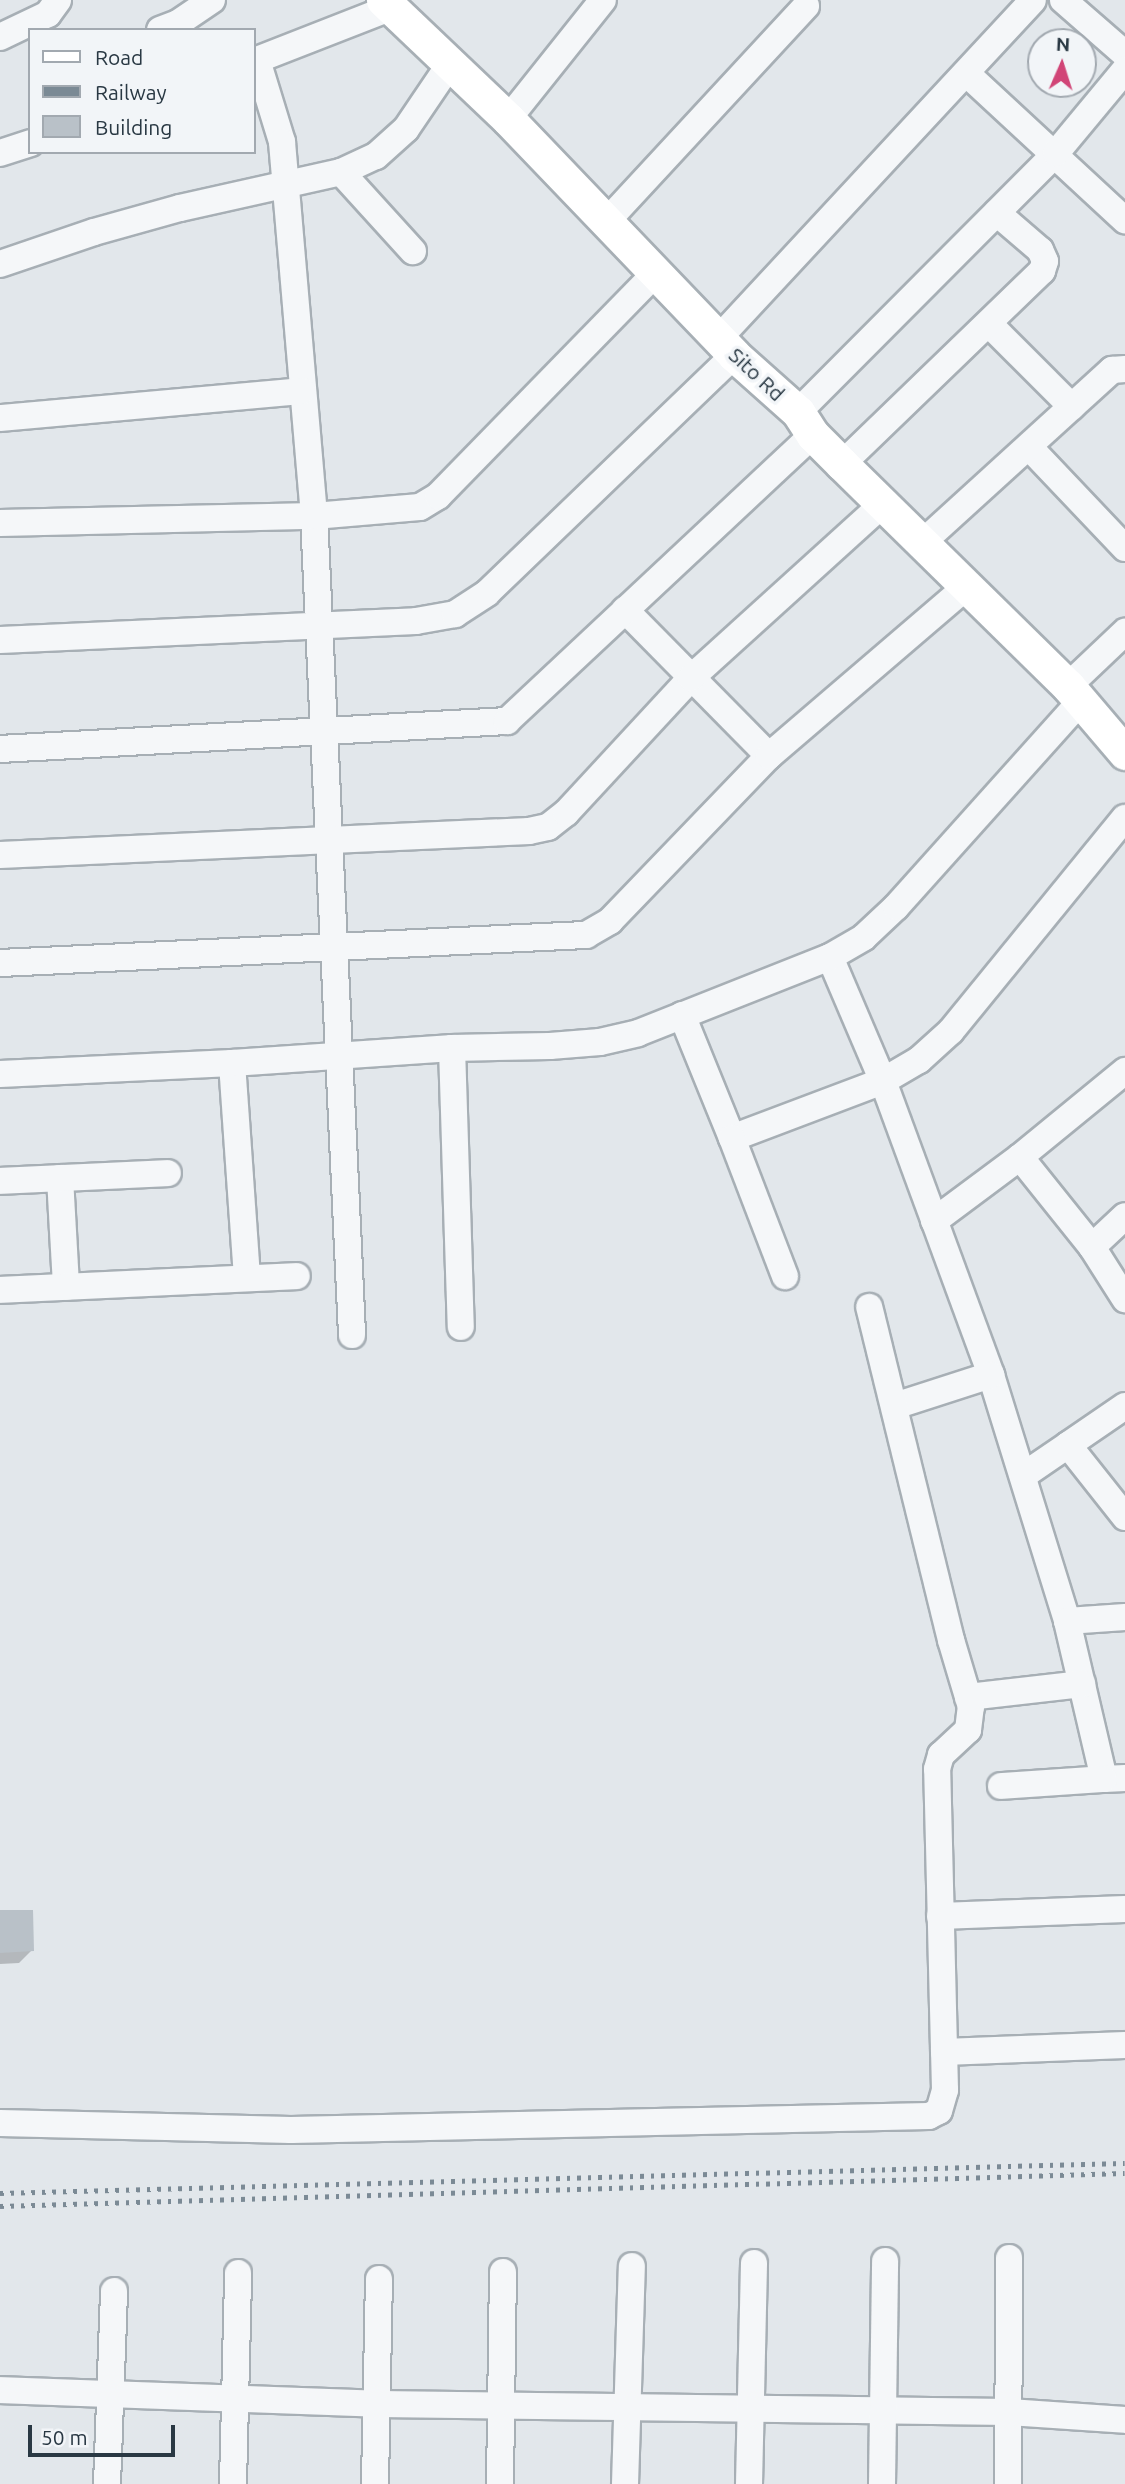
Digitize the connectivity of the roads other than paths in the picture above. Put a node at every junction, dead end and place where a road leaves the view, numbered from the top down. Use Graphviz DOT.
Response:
graph roads {
  1 [pos="58,0"];
  2 [pos="212,0"];
  3 [pos="603,0"];
  4 [pos="1033,0"];
  5 [pos="1063,0"];
  6 [pos="386,4"];
  7 [pos="806,6"];
  8 [pos="165,28"];
  9 [pos="0,37"];
  10 [pos="1125,54"];
  11 [pos="256,60"];
  12 [pos="256,63"];
  13 [pos="450,64"];
  14 [pos="1125,70"];
  15 [pos="965,73"];
  16 [pos="508,119"];
  17 [pos="28,144"];
  18 [pos="0,153"];
  19 [pos="1056,153"];
  20 [pos="341,172"];
  21 [pos="286,183"];
  22 [pos="997,213"];
  23 [pos="607,220"];
  24 [pos="1125,220"];
  25 [pos="413,251"];
  26 [pos="0,264"];
  27 [pos="655,274"];
  28 [pos="989,324"];
  29 [pos="727,347"];
  30 [pos="1125,369"];
  31 [pos="302,391"];
  32 [pos="1072,407"];
  33 [pos="0,418"];
  34 [pos="805,423"];
  35 [pos="1030,448"];
  36 [pos="842,464"];
  37 [pos="882,505"];
  38 [pos="314,516"];
  39 [pos="0,523"];
  40 [pos="923,542"];
  41 [pos="1125,548"];
  42 [pos="967,586"];
  43 [pos="625,610"];
  44 [pos="318,626"];
  45 [pos="1125,632"];
  46 [pos="0,640"];
  47 [pos="691,678"];
  48 [pos="1074,694"];
  49 [pos="325,733"];
  50 [pos="0,749"];
  51 [pos="1125,753"];
  52 [pos="769,756"];
  53 [pos="1125,818"];
  54 [pos="331,839"];
  55 [pos="0,855"];
  56 [pos="332,949"];
  57 [pos="830,957"];
  58 [pos="0,963"];
  59 [pos="682,1015"];
  60 [pos="452,1048"];
  61 [pos="337,1055"];
  62 [pos="232,1063"];
  63 [pos="1125,1071"];
  64 [pos="0,1074"];
  65 [pos="883,1081"];
  66 [pos="732,1138"];
  67 [pos="1020,1157"];
  68 [pos="168,1173"];
  69 [pos="60,1178"];
  70 [pos="0,1181"];
  71 [pos="1125,1216"];
  72 [pos="934,1221"];
  73 [pos="1092,1247"];
  74 [pos="297,1276"];
  75 [pos="785,1276"];
  76 [pos="247,1277"];
  77 [pos="65,1287"];
  78 [pos="0,1290"];
  79 [pos="1125,1299"];
  80 [pos="869,1307"];
  81 [pos="461,1327"];
  82 [pos="352,1335"];
  83 [pos="991,1375"];
  84 [pos="895,1406"];
  85 [pos="1125,1406"];
  86 [pos="1068,1445"];
  87 [pos="1024,1475"];
  88 [pos="1125,1517"];
  89 [pos="1125,1617"];
  90 [pos="1067,1621"];
  91 [pos="1082,1684"];
  92 [pos="968,1697"];
  93 [pos="1115,1779"];
  94 [pos="1001,1786"];
  95 [pos="1125,1909"];
  96 [pos="940,1916"];
  97 [pos="1125,2045"];
  98 [pos="944,2052"];
  99 [pos="0,2123"];
  100 [pos="1009,2258"];
  101 [pos="885,2261"];
  102 [pos="754,2263"];
  103 [pos="632,2266"];
  104 [pos="503,2272"];
  105 [pos="238,2273"];
  106 [pos="379,2279"];
  107 [pos="114,2291"];
  108 [pos="0,2390"];
  109 [pos="110,2393"];
  110 [pos="237,2398"];
  111 [pos="378,2404"];
  112 [pos="503,2405"];
  113 [pos="626,2407"];
  114 [pos="752,2408"];
  115 [pos="884,2412"];
  116 [pos="1009,2412"];
  117 [pos="1125,2420"];
  118 [pos="107,2484"];
  119 [pos="233,2484"];
  120 [pos="375,2484"];
  121 [pos="500,2484"];
  122 [pos="625,2484"];
  123 [pos="749,2484"];
  124 [pos="882,2484"];
  125 [pos="1008,2484"];
  1 -- 9 [label="street"];
  2 -- 8 [label="street"];
  3 -- 16 [label="street"];
  4 -- 15 [label="street"];
  5 -- 10 [label="street"];
  6 -- 11 [label="street"];
  6 -- 13 [label="main road, Sito Rd"];
  7 -- 23 [label="street"];
  12 -- 21 [label="street"];
  13 -- 16 [label="main road, Sito Rd"];
  13 -- 20 [label="street"];
  14 -- 19 [label="street"];
  15 -- 19 [label="street"];
  15 -- 29 [label="street"];
  16 -- 23 [label="main road, Sito Rd"];
  17 -- 18 [label="street"];
  19 -- 22 [label="street"];
  19 -- 24 [label="street"];
  20 -- 21 [label="street"];
  20 -- 25 [label="street"];
  21 -- 26 [label="street"];
  21 -- 31 [label="street"];
  22 -- 28 [label="street"];
  22 -- 34 [label="street"];
  23 -- 27 [label="main road, Sito Rd"];
  27 -- 29 [label="main road, Sito Rd"];
  27 -- 38 [label="street"];
  28 -- 32 [label="street"];
  28 -- 36 [label="street"];
  29 -- 34 [label="main road, Sito Rd"];
  29 -- 44 [label="street"];
  30 -- 32 [label="street"];
  31 -- 33 [label="street"];
  31 -- 38 [label="street"];
  32 -- 35 [label="street"];
  34 -- 36 [label="main road, Sito Rd"];
  34 -- 43 [label="street"];
  35 -- 40 [label="street"];
  35 -- 41 [label="street"];
  36 -- 37 [label="main road, Sito Rd"];
  37 -- 40 [label="main road, Sito Rd"];
  37 -- 47 [label="street"];
  38 -- 39 [label="street"];
  38 -- 44 [label="street"];
  40 -- 42 [label="main road, Sito Rd"];
  42 -- 48 [label="main road, Sito Rd"];
  42 -- 52 [label="street"];
  43 -- 47 [label="street"];
  43 -- 49 [label="street"];
  44 -- 46 [label="street"];
  44 -- 49 [label="street"];
  45 -- 48 [label="street"];
  47 -- 52 [label="street"];
  47 -- 54 [label="street"];
  48 -- 51 [label="main road, Sito Rd"];
  48 -- 57 [label="street"];
  49 -- 50 [label="street"];
  49 -- 54 [label="street"];
  52 -- 56 [label="street"];
  53 -- 65 [label="street"];
  54 -- 55 [label="street"];
  54 -- 56 [label="street"];
  56 -- 58 [label="street"];
  56 -- 61 [label="street"];
  57 -- 59 [label="street"];
  57 -- 65 [label="street"];
  59 -- 60 [label="street"];
  59 -- 66 [label="street"];
  60 -- 61 [label="street"];
  60 -- 81 [label="street"];
  61 -- 62 [label="street"];
  61 -- 82 [label="street"];
  62 -- 64 [label="street"];
  62 -- 76 [label="street"];
  63 -- 67 [label="street"];
  65 -- 66 [label="street"];
  65 -- 72 [label="street"];
  66 -- 75 [label="street"];
  67 -- 72 [label="street"];
  67 -- 73 [label="street"];
  68 -- 69 [label="street"];
  69 -- 70 [label="street"];
  69 -- 77 [label="street"];
  71 -- 73 [label="street"];
  72 -- 83 [label="street"];
  73 -- 79 [label="street"];
  74 -- 76 [label="street"];
  76 -- 77 [label="street"];
  77 -- 78 [label="street"];
  80 -- 84 [label="street"];
  83 -- 84 [label="street"];
  83 -- 87 [label="street"];
  84 -- 92 [label="street"];
  85 -- 86 [label="street"];
  86 -- 87 [label="street"];
  86 -- 88 [label="street"];
  87 -- 90 [label="street"];
  89 -- 90 [label="street"];
  90 -- 91 [label="street"];
  91 -- 92 [label="street"];
  91 -- 93 [label="street"];
  92 -- 96 [label="street"];
  93 -- 94 [label="street"];
  95 -- 96 [label="street"];
  96 -- 98 [label="street"];
  97 -- 98 [label="street"];
  98 -- 99 [label="street"];
  100 -- 116 [label="street"];
  101 -- 115 [label="street"];
  102 -- 114 [label="street"];
  103 -- 113 [label="street"];
  104 -- 112 [label="street"];
  105 -- 110 [label="street"];
  106 -- 111 [label="street"];
  107 -- 109 [label="street"];
  108 -- 109 [label="street"];
  109 -- 110 [label="street"];
  109 -- 118 [label="street"];
  110 -- 111 [label="street"];
  110 -- 119 [label="street"];
  111 -- 112 [label="street"];
  111 -- 120 [label="street"];
  112 -- 113 [label="street"];
  112 -- 121 [label="street"];
  113 -- 114 [label="street"];
  113 -- 122 [label="street"];
  114 -- 115 [label="street"];
  114 -- 123 [label="street"];
  115 -- 116 [label="street"];
  115 -- 124 [label="street"];
  116 -- 117 [label="street"];
  116 -- 125 [label="street"];
}
